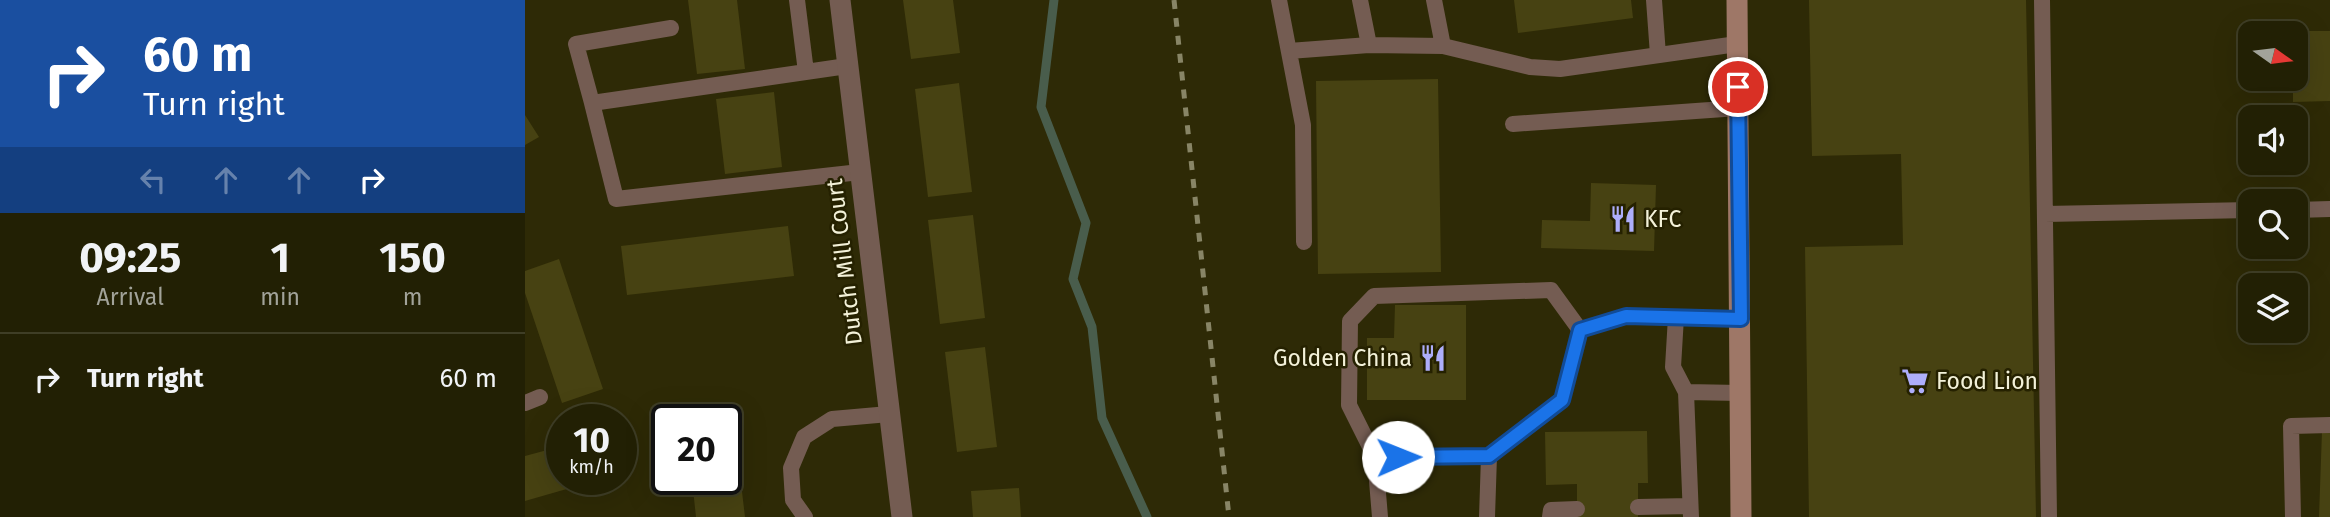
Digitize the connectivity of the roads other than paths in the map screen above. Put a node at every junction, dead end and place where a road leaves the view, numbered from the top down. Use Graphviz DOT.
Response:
graph roads {
  1 [pos="797,0"];
  2 [pos="839,0"];
  3 [pos="1279,0"];
  4 [pos="1360,0"];
  5 [pos="1434,0"];
  6 [pos="1654,0"];
  7 [pos="1737,0"];
  8 [pos="2042,0"];
  9 [pos="671,28"];
  10 [pos="1737,44"];
  11 [pos="1369,45"];
  12 [pos="1443,46"];
  13 [pos="1289,51"];
  14 [pos="1658,55"];
  15 [pos="847,66"];
  16 [pos="806,72"];
  17 [pos="592,103"];
  18 [pos="1738,108"];
  19 [pos="1513,124"];
  20 [pos="860,172"];
  21 [pos="2330,209"];
  22 [pos="2238,210"];
  23 [pos="2308,210"];
  24 [pos="2045,214"];
  25 [pos="1304,242"];
  26 [pos="1676,317"];
  27 [pos="1741,319"];
  28 [pos="1580,330"];
  29 [pos="1686,391"];
  30 [pos="1740,393"];
  31 [pos="889,414"];
  32 [pos="2330,425"];
  33 [pos="1489,456"];
  34 [pos="1375,457"];
  35 [pos="1638,507"];
  36 [pos="1577,509"];
  37 [pos="1691,511"];
  38 [pos="805,517"];
  39 [pos="902,517"];
  40 [pos="1380,517"];
  41 [pos="1487,517"];
  42 [pos="1550,517"];
  43 [pos="1741,517"];
  44 [pos="2049,517"];
  45 [pos="2293,517"];
  1 -- 16 [label="lane"];
  2 -- 15 [label="street, Dutch Mill Court"];
  3 -- 13 [label="lane"];
  4 -- 11 [label="lane"];
  5 -- 12 [label="lane"];
  6 -- 14 [label="lane"];
  7 -- 10 [label="main road"];
  8 -- 24 [label="lane"];
  9 -- 17 [label="lane"];
  10 -- 14 [label="lane"];
  10 -- 18 [label="main road"];
  11 -- 12 [label="lane"];
  11 -- 13 [label="lane"];
  12 -- 14 [label="lane"];
  13 -- 25 [label="lane"];
  15 -- 16 [label="lane"];
  15 -- 20 [label="street, Dutch Mill Court"];
  16 -- 17 [label="lane"];
  17 -- 20 [label="lane"];
  18 -- 19 [label="lane"];
  18 -- 27 [label="main road"];
  20 -- 31 [label="street, Dutch Mill Court"];
  21 -- 23 [label="lane"];
  22 -- 24 [label="lane"];
  24 -- 44 [label="lane"];
  26 -- 27 [label="lane"];
  26 -- 28 [label="lane"];
  26 -- 29 [label="lane"];
  27 -- 30 [label="main road"];
  28 -- 33 [label="lane"];
  28 -- 34 [label="lane"];
  29 -- 30 [label="lane"];
  29 -- 37 [label="lane"];
  30 -- 43 [label="main road"];
  31 -- 38 [label="lane"];
  31 -- 39 [label="street, Dutch Mill Court"];
  32 -- 45 [label="lane"];
  33 -- 34 [label="lane"];
  33 -- 41 [label="lane"];
  34 -- 40 [label="lane"];
  35 -- 37 [label="lane"];
  36 -- 42 [label="lane"];
}
